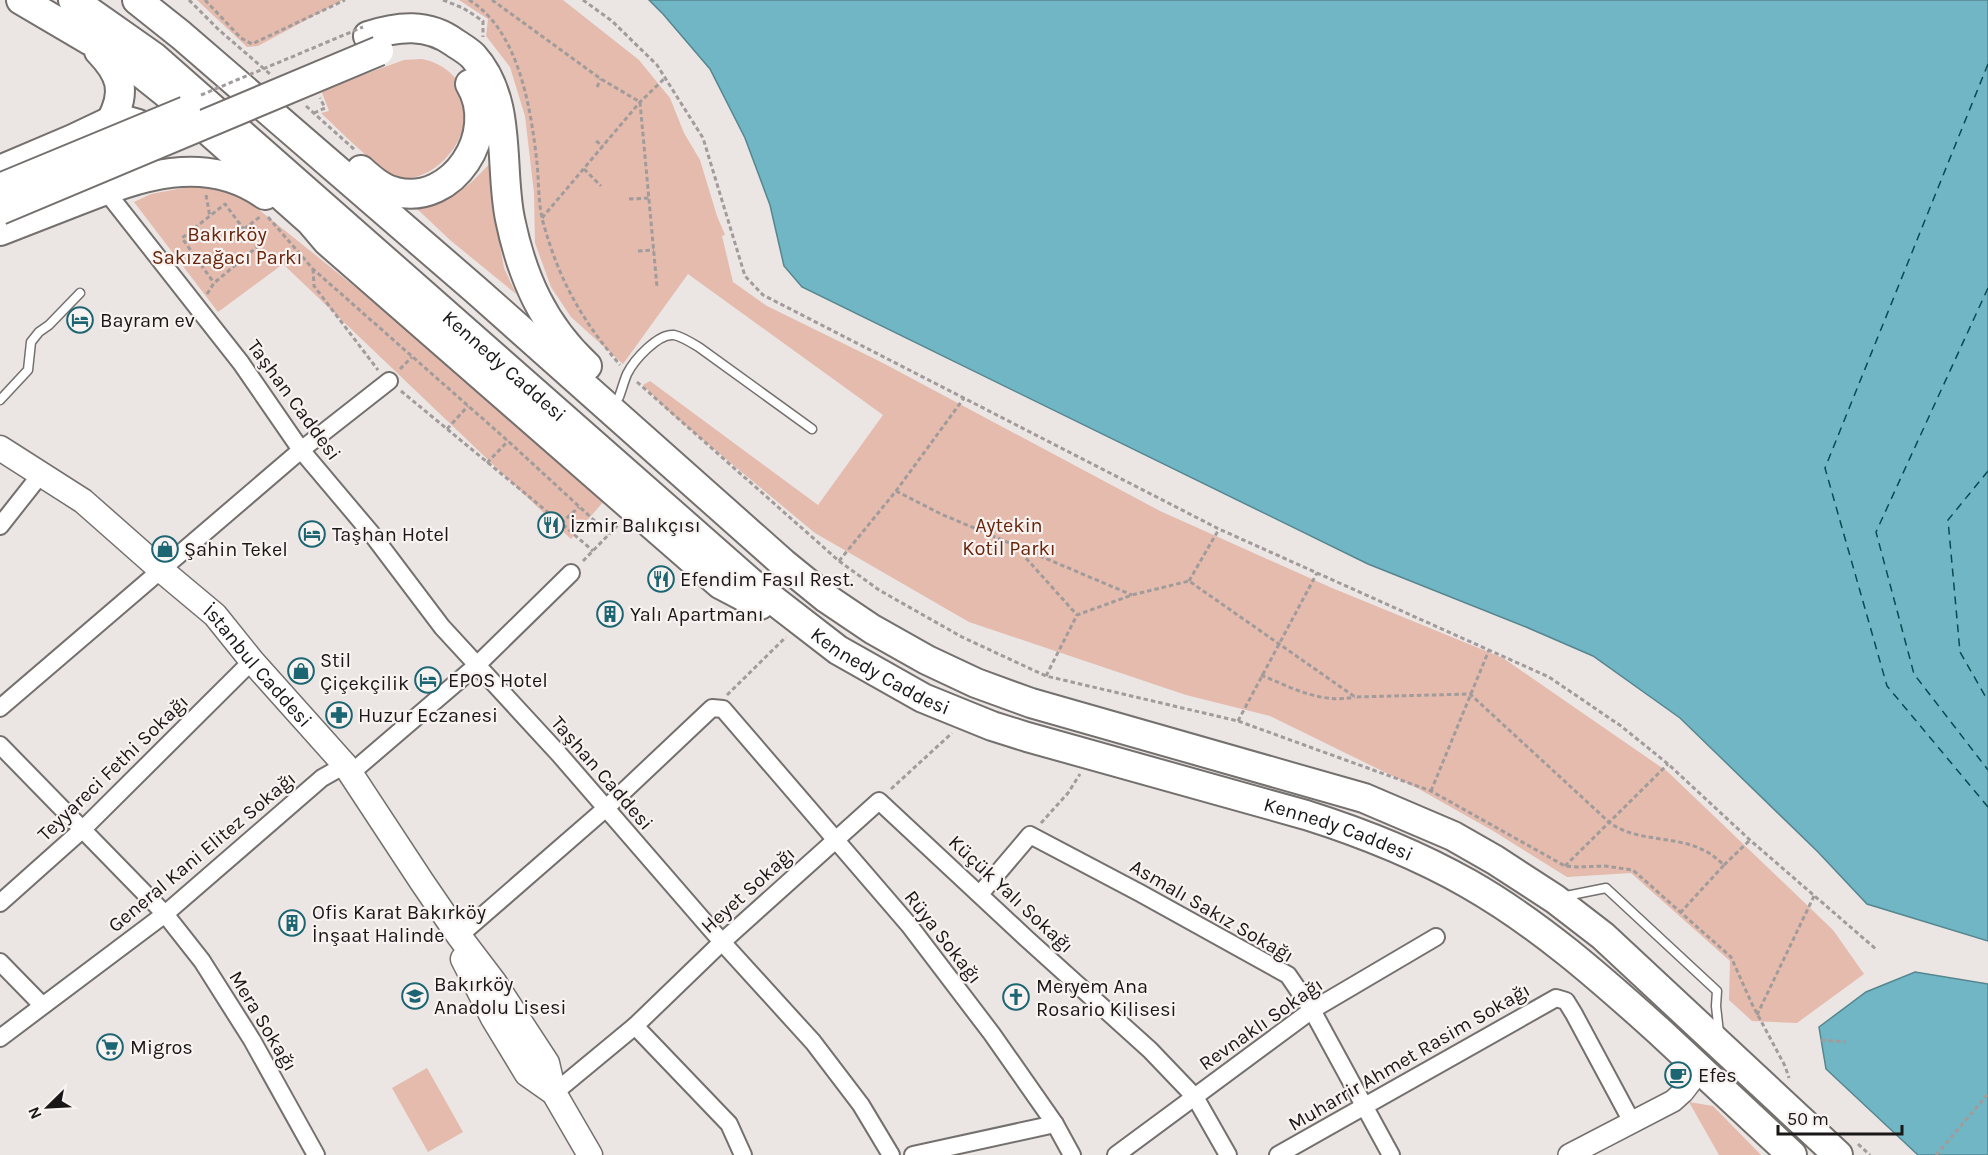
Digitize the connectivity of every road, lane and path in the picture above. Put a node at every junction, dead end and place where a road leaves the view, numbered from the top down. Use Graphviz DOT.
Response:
graph roads {
  1 [pos="21,0"];
  2 [pos="73,0"];
  3 [pos="137,0"];
  4 [pos="189,0"];
  5 [pos="205,0"];
  6 [pos="345,0"];
  7 [pos="442,0"];
  8 [pos="469,0"];
  9 [pos="492,0"];
  10 [pos="583,0"];
  11 [pos="483,39"];
  12 [pos="89,40"];
  13 [pos="373,43"];
  14 [pos="273,76"];
  15 [pos="665,78"];
  16 [pos="601,79"];
  17 [pos="597,87"];
  18 [pos="316,89"];
  19 [pos="640,102"];
  20 [pos="306,105"];
  21 [pos="276,117"];
  22 [pos="111,121"];
  23 [pos="596,141"];
  24 [pos="603,146"];
  25 [pos="584,169"];
  26 [pos="1,171"];
  27 [pos="144,177"];
  28 [pos="601,186"];
  29 [pos="105,190"];
  30 [pos="650,198"];
  31 [pos="629,199"];
  32 [pos="0,210"];
  33 [pos="542,218"];
  34 [pos="244,229"];
  35 [pos="0,231"];
  36 [pos="327,241"];
  37 [pos="638,250"];
  38 [pos="654,250"];
  39 [pos="313,269"];
  40 [pos="657,287"];
  41 [pos="80,293"];
  42 [pos="389,381"];
  43 [pos="623,385"];
  44 [pos="964,397"];
  45 [pos="0,400"];
  46 [pos="468,406"];
  47 [pos="447,429"];
  48 [pos="812,429"];
  49 [pos="508,441"];
  50 [pos="0,448"];
  51 [pos="301,450"];
  52 [pos="487,463"];
  53 [pos="41,474"];
  54 [pos="896,491"];
  55 [pos="713,501"];
  56 [pos="579,507"];
  57 [pos="634,509"];
  58 [pos="561,523"];
  59 [pos="0,526"];
  60 [pos="1219,529"];
  61 [pos="609,534"];
  62 [pos="1014,545"];
  63 [pos="593,551"];
  64 [pos="839,561"];
  65 [pos="160,569"];
  66 [pos="571,573"];
  67 [pos="1317,573"];
  68 [pos="1188,580"];
  69 [pos="1132,595"];
  70 [pos="1077,615"];
  71 [pos="800,622"];
  72 [pos="1278,643"];
  73 [pos="1490,650"];
  74 [pos="252,661"];
  75 [pos="477,665"];
  76 [pos="1261,675"];
  77 [pos="1046,676"];
  78 [pos="738,685"];
  79 [pos="1470,694"];
  80 [pos="1355,697"];
  81 [pos="0,708"];
  82 [pos="970,717"];
  83 [pos="1238,721"];
  84 [pos="0,745"];
  85 [pos="1668,764"];
  86 [pos="348,769"];
  87 [pos="1431,791"];
  88 [pos="1068,793"];
  89 [pos="879,801"];
  90 [pos="605,809"];
  91 [pos="1610,823"];
  92 [pos="83,829"];
  93 [pos="1030,835"];
  94 [pos="835,839"];
  95 [pos="1750,840"];
  96 [pos="1724,865"];
  97 [pos="1565,866"];
  98 [pos="980,894"];
  99 [pos="1814,896"];
  100 [pos="1555,899"];
  101 [pos="0,903"];
  102 [pos="1681,912"];
  103 [pos="165,914"];
  104 [pos="459,936"];
  105 [pos="1436,937"];
  106 [pos="722,942"];
  107 [pos="1877,950"];
  108 [pos="0,962"];
  109 [pos="42,1005"];
  110 [pos="1312,1010"];
  111 [pos="1757,1015"];
  112 [pos="635,1026"];
  113 [pos="0,1038"];
  114 [pos="1821,1040"];
  115 [pos="1846,1042"];
  116 [pos="1720,1046"];
  117 [pos="1700,1070"];
  118 [pos="1790,1082"];
  119 [pos="554,1093"];
  120 [pos="1988,1094"];
  121 [pos="1195,1097"];
  122 [pos="1365,1107"];
  123 [pos="1727,1107"];
  124 [pos="1632,1122"];
  125 [pos="1055,1124"];
  126 [pos="316,1155"];
  127 [pos="590,1155"];
  128 [pos="743,1155"];
  129 [pos="891,1155"];
  130 [pos="913,1155"];
  131 [pos="1072,1155"];
  132 [pos="1116,1155"];
  133 [pos="1228,1155"];
  134 [pos="1278,1155"];
  135 [pos="1391,1155"];
  136 [pos="1569,1155"];
  137 [pos="1792,1155"];
  138 [pos="1838,1155"];
  139 [pos="1936,1155"];
  1 -- 12 [label="highway"];
  2 -- 71 [label="highway, Kennedy Caddesi"];
  3 -- 21 [label="highway, Kennedy Caddesi"];
  4 -- 14 [label="path"];
  5 -- 6 [label="path"];
  7 -- 11 [label="path"];
  8 -- 33 [label="path"];
  9 -- 16 [label="path"];
  10 -- 15 [label="path"];
  12 -- 22 [label="highway"];
  12 -- 36 [label="highway"];
  13 -- 21 [label="highway"];
  13 -- 26 [label="highway, bridge"];
  13 -- 32 [label="highway, bridge"];
  13 -- 43 [label="highway"];
  15 -- 19 [label="path"];
  15 -- 44 [label="path"];
  16 -- 17 [label="path"];
  16 -- 19 [label="path"];
  18 -- 20 [label="path"];
  19 -- 24 [label="path"];
  19 -- 30 [label="path"];
  21 -- 55 [label="highway, Kennedy Caddesi"];
  22 -- 26 [label="highway"];
  22 -- 27 [label="highway"];
  23 -- 24 [label="path"];
  24 -- 25 [label="path"];
  25 -- 28 [label="path"];
  25 -- 33 [label="path"];
  27 -- 29 [label="highway"];
  27 -- 36 [label="highway"];
  29 -- 35 [label="highway"];
  29 -- 51 [label="street, Taşhan Caddesi"];
  30 -- 31 [label="path"];
  30 -- 38 [label="path"];
  33 -- 43 [label="path"];
  34 -- 34 [label="path"];
  34 -- 39 [label="path"];
  36 -- 57 [label="highway"];
  37 -- 38 [label="path"];
  38 -- 40 [label="path"];
  39 -- 42 [label="path"];
  39 -- 46 [label="path"];
  41 -- 45 [label="lane"];
  42 -- 47 [label="path"];
  42 -- 51 [label="street"];
  43 -- 48 [label="lane"];
  43 -- 55 [label="highway"];
  43 -- 64 [label="path"];
  44 -- 54 [label="path"];
  44 -- 60 [label="path"];
  46 -- 47 [label="path"];
  46 -- 49 [label="path"];
  47 -- 52 [label="path"];
  49 -- 52 [label="path"];
  49 -- 56 [label="path"];
  50 -- 53 [label="main road, İstanbul Caddesi"];
  51 -- 65 [label="street"];
  51 -- 75 [label="street, Taşhan Caddesi"];
  52 -- 58 [label="path"];
  53 -- 59 [label="street"];
  53 -- 65 [label="main road, İstanbul Caddesi"];
  54 -- 62 [label="path"];
  54 -- 64 [label="path"];
  55 -- 100 [label="highway, Kennedy Caddesi"];
  56 -- 58 [label="path"];
  56 -- 61 [label="path"];
  57 -- 61 [label="path"];
  57 -- 71 [label="highway"];
  58 -- 63 [label="path"];
  60 -- 67 [label="path"];
  60 -- 68 [label="path"];
  61 -- 63 [label="path"];
  62 -- 69 [label="path"];
  62 -- 70 [label="path"];
  63 -- 66 [label="path"];
  64 -- 77 [label="path"];
  65 -- 74 [label="main road, İstanbul Caddesi"];
  65 -- 81 [label="street"];
  66 -- 75 [label="street, General Kani Elitez Sokağı"];
  67 -- 72 [label="path"];
  67 -- 73 [label="path"];
  68 -- 69 [label="path"];
  68 -- 72 [label="path"];
  69 -- 70 [label="path"];
  70 -- 77 [label="path"];
  71 -- 78 [label="path"];
  71 -- 82 [label="highway, Kennedy Caddesi"];
  72 -- 76 [label="path"];
  72 -- 80 [label="path"];
  73 -- 79 [label="path"];
  73 -- 85 [label="path"];
  74 -- 86 [label="main road, İstanbul Caddesi"];
  74 -- 92 [label="street, Teyyareci Fethi Sokağı"];
  75 -- 86 [label="street, General Kani Elitez Sokağı"];
  75 -- 90 [label="street, Taşhan Caddesi"];
  76 -- 80 [label="path"];
  76 -- 83 [label="path"];
  77 -- 83 [label="path"];
  79 -- 80 [label="path"];
  79 -- 87 [label="path"];
  79 -- 91 [label="path"];
  82 -- 89 [label="path"];
  82 -- 117 [label="highway, Kennedy Caddesi"];
  83 -- 87 [label="path"];
  84 -- 92 [label="street, Mera Sokağı"];
  85 -- 91 [label="path"];
  85 -- 95 [label="path"];
  86 -- 103 [label="street, General Kani Elitez Sokağı"];
  86 -- 104 [label="main road, İstanbul Caddesi"];
  87 -- 97 [label="path"];
  88 -- 93 [label="path"];
  89 -- 94 [label="street, Heyet Sokağı"];
  89 -- 98 [label="street, Küçük Yalı Sokağı"];
  90 -- 94 [label="street, Rüya Sokağı"];
  90 -- 104 [label="street"];
  90 -- 106 [label="street, Taşhan Caddesi"];
  91 -- 96 [label="path"];
  91 -- 97 [label="path"];
  92 -- 101 [label="street, Teyyareci Fethi Sokağı"];
  92 -- 103 [label="street, Mera Sokağı"];
  93 -- 98 [label="street"];
  93 -- 110 [label="street, Asmalı Sakız Sokağı"];
  94 -- 106 [label="street, Heyet Sokağı"];
  94 -- 125 [label="street, Rüya Sokağı"];
  95 -- 96 [label="path"];
  95 -- 99 [label="path"];
  96 -- 102 [label="path"];
  97 -- 102 [label="path"];
  98 -- 121 [label="street, Küçük Yalı Sokağı"];
  99 -- 107 [label="path"];
  99 -- 111 [label="path"];
  100 -- 116 [label="highway, Kennedy Caddesi"];
  100 -- 116 [label="lane"];
  102 -- 111 [label="path"];
  103 -- 109 [label="street, General Kani Elitez Sokağı"];
  103 -- 126 [label="street, Mera Sokağı"];
  104 -- 119 [label="main road, İstanbul Caddesi"];
  105 -- 110 [label="street, Revnaklı Sokağı"];
  106 -- 112 [label="street, Heyet Sokağı"];
  106 -- 129 [label="street, Taşhan Caddesi"];
  108 -- 109 [label="street"];
  109 -- 113 [label="street, General Kani Elitez Sokağı"];
  110 -- 121 [label="street, Revnaklı Sokağı"];
  110 -- 122 [label="street, Asmalı Sakız Sokağı"];
  111 -- 118 [label="path"];
  112 -- 119 [label="street, Heyet Sokağı"];
  112 -- 128 [label="street"];
  114 -- 115 [label="path"];
  116 -- 138 [label="highway, Kennedy Caddesi"];
  117 -- 123 [label="lane"];
  117 -- 124 [label="street"];
  117 -- 137 [label="highway, Kennedy Caddesi"];
  119 -- 127 [label="main road, İstanbul Caddesi"];
  120 -- 139 [label="path"];
  121 -- 132 [label="street, Revnaklı Sokağı"];
  121 -- 133 [label="street, Küçük Yalı Sokağı"];
  122 -- 124 [label="street, Muharrir Ahmet Rasim Sokağı"];
  122 -- 134 [label="street, Muharrir Ahmet Rasim Sokağı"];
  122 -- 135 [label="street, Asmalı Sakız Sokağı"];
  124 -- 136 [label="street"];
  125 -- 130 [label="street"];
  125 -- 131 [label="street, Rüya Sokağı"];
}
